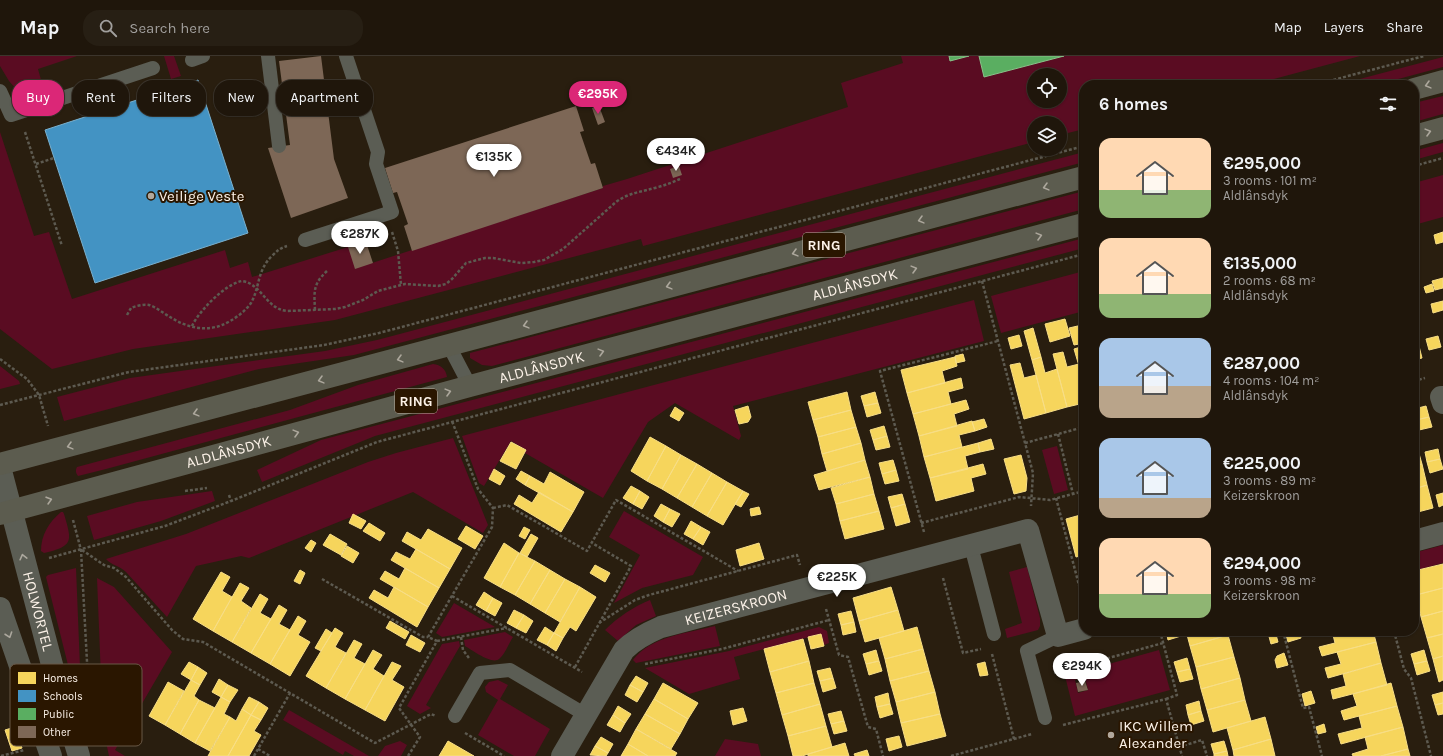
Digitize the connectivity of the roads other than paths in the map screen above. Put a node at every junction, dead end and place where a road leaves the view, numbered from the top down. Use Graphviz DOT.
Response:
graph roads {
  1 [pos="268,56"];
  2 [pos="346,56"];
  3 [pos="153,68"];
  4 [pos="1443,81"];
  5 [pos="1419,88"];
  6 [pos="0,91"];
  7 [pos="1443,128"];
  8 [pos="1419,135"];
  9 [pos="279,146"];
  10 [pos="1079,178"];
  11 [pos="1079,225"];
  12 [pos="305,240"];
  13 [pos="449,346"];
  14 [pos="470,386"];
  15 [pos="1443,397"];
  16 [pos="1443,403"];
  17 [pos="0,466"];
  18 [pos="6,512"];
  19 [pos="1443,533"];
  20 [pos="1419,540"];
  21 [pos="971,546"];
  22 [pos="0,608"];
  23 [pos="1079,630"];
  24 [pos="994,634"];
  25 [pos="1058,636"];
  26 [pos="19,664"];
  27 [pos="51,664"];
  28 [pos="586,714"];
  29 [pos="455,716"];
  30 [pos="1045,718"];
  31 [pos="48,746"];
  32 [pos="76,746"];
  33 [pos="51,756"];
  34 [pos="79,756"];
  35 [pos="562,756"];
  1 -- 9 [label="lane"];
  2 -- 12 [label="lane"];
  3 -- 6 [label="lane"];
  4 -- 5 [label="main road, one-way"];
  8 -- 7 [label="main road, one-way"];
  10 -- 13 [label="main road, RING, one-way"];
  14 -- 11 [label="main road, ALDLÂNSDYK / RING, one-way"];
  13 -- 14 [label="lane"];
  13 -- 17 [label="main road, RING, one-way"];
  18 -- 14 [label="main road, ALDLÂNSDYK / RING, one-way"];
  15 -- 16 [label="street"];
  17 -- 18 [label="street, HOLWORTEL"];
  27 -- 18 [label="street, HOLWORTEL, one-way"];
  19 -- 20 [label="street"];
  21 -- 24 [label="lane"];
  21 -- 25 [label="street, KEIZERSKROON"];
  21 -- 28 [label="street, KEIZERSKROON"];
  22 -- 26 [label="street, one-way"];
  23 -- 25 [label="street"];
  25 -- 30 [label="lane"];
  28 -- 29 [label="lane"];
  28 -- 35 [label="street, KEIZERSKROON"];
  31 -- 33 [label="street, one-way"];
  34 -- 32 [label="street, HOLWORTEL, one-way"];
}
